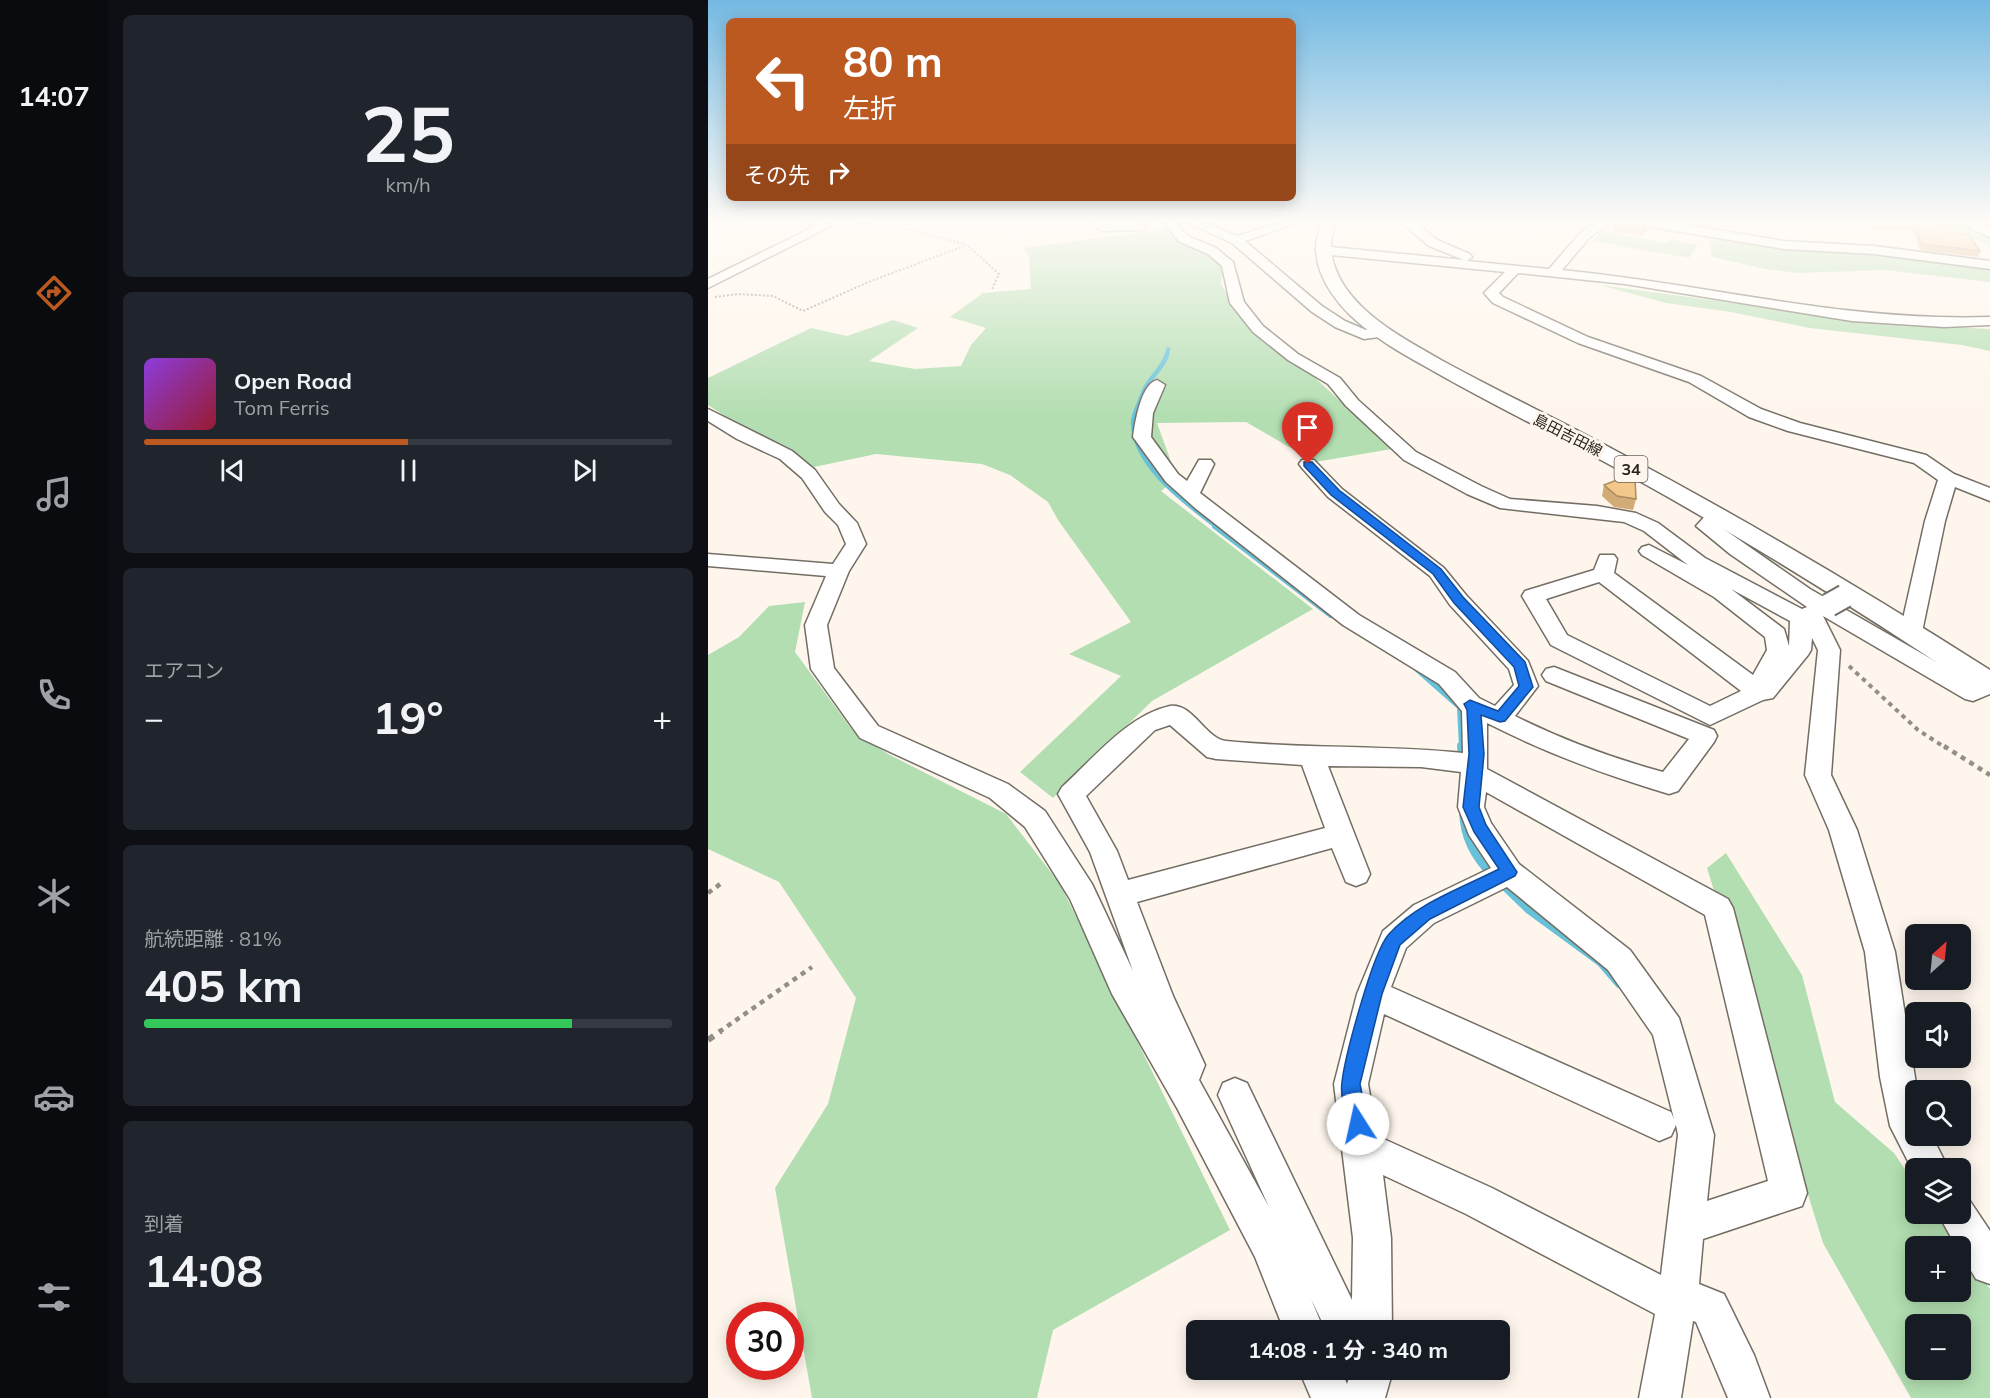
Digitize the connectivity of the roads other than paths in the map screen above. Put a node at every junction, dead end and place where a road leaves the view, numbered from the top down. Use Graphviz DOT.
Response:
graph roads {
  1 [pos="1233,287"];
  2 [pos="1291,287"];
  3 [pos="1336,287"];
  4 [pos="1497,287"];
  5 [pos="1679,287"];
  6 [pos="1990,321"];
  7 [pos="1381,333"];
  8 [pos="1157,385"];
  9 [pos="708,414"];
  10 [pos="1205,464"];
  11 [pos="1308,464"];
  12 [pos="1948,478"];
  13 [pos="1190,494"];
  14 [pos="1990,495"];
  15 [pos="1715,516"];
  16 [pos="1649,551"];
  17 [pos="708,560"];
  18 [pos="839,571"];
  19 [pos="1826,606"];
  20 [pos="1911,632"];
  21 [pos="1554,675"];
  22 [pos="1990,684"];
  23 [pos="1765,690"];
  24 [pos="1470,704"];
  25 [pos="1500,717"];
  26 [pos="1705,736"];
  27 [pos="1311,756"];
  28 [pos="1467,766"];
  29 [pos="1341,835"];
  30 [pos="1356,874"];
  31 [pos="1500,877"];
  32 [pos="1118,895"];
  33 [pos="1373,994"];
  34 [pos="1181,1082"];
  35 [pos="1234,1095"];
  36 [pos="1659,1124"];
  37 [pos="1361,1147"];
  38 [pos="1925,1158"];
  39 [pos="1963,1224"];
  40 [pos="1686,1226"];
  41 [pos="1990,1265"];
  42 [pos="1676,1300"];
  43 [pos="1300,1320"];
  44 [pos="1341,1320"];
  45 [pos="1372,1320"];
  46 [pos="1324,1380"];
  47 [pos="1332,1398"];
  48 [pos="1660,1398"];
  49 [pos="1749,1398"];
  1 -- 19 [label="street"];
  2 -- 7 [label="street"];
  3 -- 7 [label="main road, 島田吉田線 / 34"];
  4 -- 12 [label="street"];
  5 -- 6 [label="street"];
  7 -- 15 [label="main road, 島田吉田線 / 34"];
  8 -- 13 [label="street"];
  9 -- 18 [label="street"];
  10 -- 13 [label="street"];
  11 -- 25 [label="street"];
  12 -- 14 [label="street"];
  12 -- 20 [label="street"];
  13 -- 24 [label="street"];
  15 -- 19 [label="main road, 島田吉田線 / 34"];
  15 -- 19 [label="street"];
  16 -- 23 [label="street"];
  17 -- 18 [label="street"];
  18 -- 34 [label="street"];
  19 -- 20 [label="main road, 島田吉田線 / 34"];
  19 -- 22 [label="street"];
  19 -- 23 [label="street"];
  19 -- 38 [label="street"];
  20 -- 22 [label="main road, 島田吉田線 / 34"];
  21 -- 26 [label="street"];
  23 -- 23 [label="street"];
  23 -- 26 [label="street"];
  24 -- 25 [label="street"];
  24 -- 28 [label="street"];
  25 -- 26 [label="street"];
  27 -- 28 [label="street"];
  27 -- 29 [label="street"];
  27 -- 32 [label="street"];
  28 -- 31 [label="street"];
  28 -- 40 [label="street"];
  29 -- 30 [label="street"];
  29 -- 32 [label="street"];
  31 -- 33 [label="street"];
  31 -- 40 [label="street"];
  32 -- 34 [label="street"];
  33 -- 36 [label="street"];
  33 -- 37 [label="street"];
  34 -- 43 [label="street"];
  35 -- 44 [label="street"];
  37 -- 42 [label="street"];
  37 -- 45 [label="street"];
  39 -- 41 [label="street"];
  40 -- 42 [label="street"];
  42 -- 48 [label="street"];
  42 -- 49 [label="street"];
  46 -- 47 [label="street"];
}
